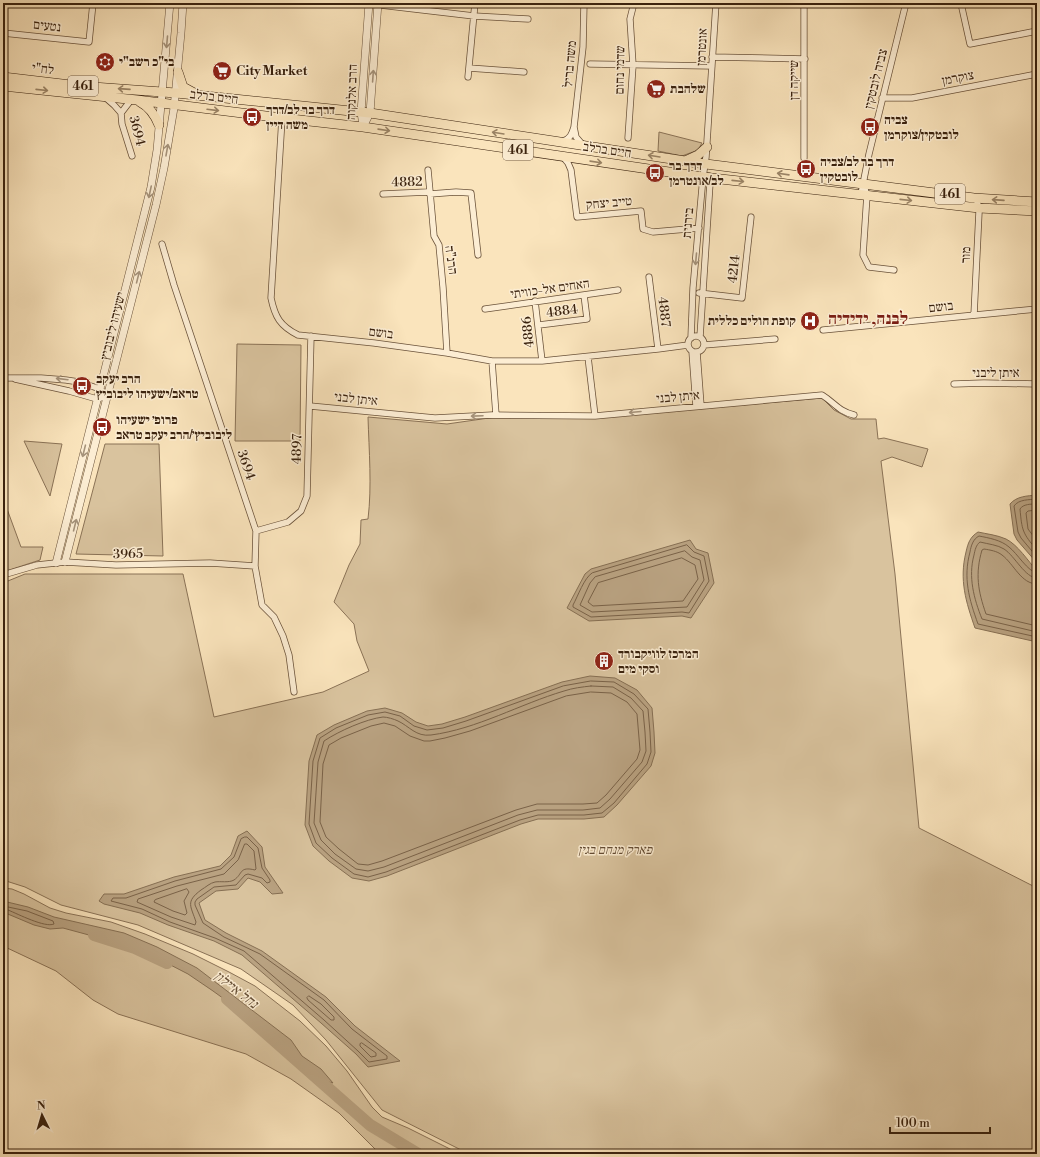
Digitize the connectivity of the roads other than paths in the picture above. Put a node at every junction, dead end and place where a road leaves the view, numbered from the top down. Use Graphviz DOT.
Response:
graph roads {
  1 [pos="93,3"];
  2 [pos="170,3"];
  3 [pos="183,3"];
  4 [pos="363,3"];
  5 [pos="369,3"];
  6 [pos="475,3"];
  7 [pos="584,3"];
  8 [pos="634,3"];
  9 [pos="716,3"];
  10 [pos="804,3"];
  11 [pos="906,3"];
  12 [pos="1036,3"];
  13 [pos="378,4"];
  14 [pos="962,8"];
  15 [pos="1037,9"];
  16 [pos="474,16"];
  17 [pos="528,19"];
  18 [pos="1037,31"];
  19 [pos="3,33"];
  20 [pos="712,57"];
  21 [pos="805,59"];
  22 [pos="590,64"];
  23 [pos="633,65"];
  24 [pos="712,66"];
  25 [pos="469,68"];
  26 [pos="178,72"];
  27 [pos="524,72"];
  28 [pos="1037,74"];
  29 [pos="3,77"];
  30 [pos="468,77"];
  31 [pos="3,86"];
  32 [pos="163,92"];
  33 [pos="176,93"];
  34 [pos="105,97"];
  35 [pos="205,97"];
  36 [pos="882,98"];
  37 [pos="134,100"];
  38 [pos="161,103"];
  39 [pos="174,105"];
  40 [pos="121,113"];
  41 [pos="365,113"];
  42 [pos="282,118"];
  43 [pos="159,125"];
  44 [pos="363,127"];
  45 [pos="574,127"];
  46 [pos="628,138"];
  47 [pos="558,142"];
  48 [pos="583,146"];
  49 [pos="707,147"];
  50 [pos="132,156"];
  51 [pos="563,157"];
  52 [pos="804,158"];
  53 [pos="580,159"];
  54 [pos="684,161"];
  55 [pos="705,164"];
  56 [pos="428,170"];
  57 [pos="571,170"];
  58 [pos="706,178"];
  59 [pos="863,183"];
  60 [pos="383,194"];
  61 [pos="430,194"];
  62 [pos="864,195"];
  63 [pos="974,198"];
  64 [pos="1037,202"];
  65 [pos="978,208"];
  66 [pos="1037,211"];
  67 [pos="751,217"];
  68 [pos="698,228"];
  69 [pos="162,244"];
  70 [pos="478,255"];
  71 [pos="894,270"];
  72 [pos="649,277"];
  73 [pos="618,290"];
  74 [pos="693,293"];
  75 [pos="702,293"];
  76 [pos="584,295"];
  77 [pos="535,301"];
  78 [pos="485,309"];
  79 [pos="1037,309"];
  80 [pos="974,315"];
  81 [pos="539,325"];
  82 [pos="823,330"];
  83 [pos="311,336"];
  84 [pos="700,337"];
  85 [pos="691,338"];
  86 [pos="774,340"];
  87 [pos="688,345"];
  88 [pos="704,345"];
  89 [pos="658,349"];
  90 [pos="694,352"];
  91 [pos="447,353"];
  92 [pos="588,356"];
  93 [pos="492,361"];
  94 [pos="542,361"];
  95 [pos="3,378"];
  96 [pos="15,379"];
  97 [pos="954,384"];
  98 [pos="1037,384"];
  99 [pos="100,389"];
  100 [pos="107,396"];
  101 [pos="97,399"];
  102 [pos="310,406"];
  103 [pos="699,406"];
  104 [pos="496,415"];
  105 [pos="854,415"];
  106 [pos="595,416"];
  107 [pos="256,531"];
  108 [pos="65,562"];
  109 [pos="56,563"];
  110 [pos="255,566"];
  111 [pos="3,575"];
  112 [pos="294,692"];
  1 -- 19 [label="street, נטעים"];
  2 -- 32 [label="street, ישעיהו ליבוביץ, one-way"];
  3 -- 26 [label="street, ישעיהו ליבוביץ"];
  4 -- 5 [label="street"];
  5 -- 13 [label="street"];
  5 -- 41 [label="street, הרב אלנקוה"];
  6 -- 16 [label="street"];
  7 -- 45 [label="street, משה בריל"];
  8 -- 23 [label="street, שדמי נחום"];
  9 -- 20 [label="street, אונטרמן"];
  10 -- 21 [label="street, שייקה דן"];
  11 -- 36 [label="street, צביה לובטקין"];
  12 -- 15 [label="street"];
  13 -- 16 [label="street"];
  41 -- 13 [label="street, הרב אלנקוה, one-way"];
  14 -- 18 [label="street"];
  16 -- 17 [label="street"];
  16 -- 25 [label="street"];
  20 -- 21 [label="street"];
  20 -- 24 [label="street, אונטרמן"];
  21 -- 52 [label="street, שייקה דן"];
  22 -- 23 [label="street"];
  23 -- 24 [label="street"];
  23 -- 46 [label="street, שדמי נחום"];
  24 -- 49 [label="street, אונטרמן"];
  25 -- 27 [label="street"];
  25 -- 30 [label="street"];
  26 -- 33 [label="street, ישעיהו ליבוביץ"];
  26 -- 35 [label="main road"];
  28 -- 36 [label="street, צוקרמן"];
  32 -- 29 [label="main road, לח\"י / 461, one-way"];
  31 -- 34 [label="main road, לח\"י / 461, one-way"];
  32 -- 33 [label="main road, לח\"י / 461"];
  32 -- 38 [label="street, ישעיהו ליבוביץ"];
  33 -- 35 [label="main road, חיים ברלב / 461"];
  33 -- 39 [label="street, ישעיהו ליבוביץ"];
  34 -- 37 [label="main road, לח\"י / 461"];
  34 -- 40 [label="street, 3694"];
  35 -- 41 [label="main road, חיים ברלב / 461"];
  36 -- 59 [label="street, צביה לובטקין"];
  37 -- 38 [label="main road, לח\"י / 461"];
  37 -- 40 [label="street, 3694"];
  37 -- 43 [label="main road"];
  38 -- 39 [label="main road, לח\"י / 461"];
  38 -- 43 [label="street, ישעיהו ליבוביץ"];
  39 -- 42 [label="main road, חיים ברלב / 461, one-way"];
  100 -- 39 [label="street, ישעיהו ליבוביץ, one-way"];
  40 -- 50 [label="street, 3694"];
  41 -- 44 [label="street, הרב אלנקוה"];
  47 -- 41 [label="main road, חיים ברלב / 461, one-way"];
  42 -- 44 [label="main road, חיים ברלב / 461"];
  42 -- 83 [label="street, בושם"];
  43 -- 99 [label="street, ישעיהו ליבוביץ, one-way"];
  44 -- 51 [label="main road, חיים ברלב / 461, one-way"];
  45 -- 47 [label="street"];
  45 -- 48 [label="street"];
  47 -- 48 [label="main road, חיים ברלב / 461"];
  54 -- 48 [label="main road, חיים ברלב / 461, one-way"];
  49 -- 54 [label="main road"];
  49 -- 55 [label="street, אונטרמן"];
  51 -- 53 [label="main road, חיים ברלב / 461"];
  51 -- 57 [label="street, טייב יצחק"];
  53 -- 57 [label="street"];
  53 -- 58 [label="main road, חיים ברלב / 461, one-way"];
  54 -- 55 [label="main road, חיים ברלב / 461"];
  55 -- 58 [label="street, בירנית"];
  59 -- 55 [label="main road, חיים ברלב / 461, one-way"];
  56 -- 61 [label="street, הרנ\"ה"];
  57 -- 68 [label="street, טייב יצחק"];
  58 -- 62 [label="main road, חיים ברלב / 461, one-way"];
  58 -- 68 [label="street, בירנית"];
  58 -- 75 [label="street, בירנית"];
  59 -- 62 [label="street, צביה לובטקין"];
  59 -- 63 [label="main road, חיים ברלב / 461"];
  60 -- 61 [label="street, 4882"];
  61 -- 70 [label="street, 4882"];
  61 -- 91 [label="street, הרנ\"ה"];
  62 -- 65 [label="main road, חיים ברלב / 461, one-way"];
  62 -- 71 [label="street, צביה לובטקין"];
  64 -- 63 [label="main road, חיים ברלב / 461, one-way"];
  63 -- 65 [label="street, מור"];
  65 -- 66 [label="main road, חיים ברלב / 461"];
  65 -- 80 [label="street, מור"];
  67 -- 75 [label="street, 4214"];
  68 -- 74 [label="street, בירנית, one-way"];
  69 -- 107 [label="street, 3694"];
  72 -- 89 [label="street, 4887"];
  73 -- 76 [label="street, האחים אל-כוויתי"];
  74 -- 75 [label="street, 4214"];
  74 -- 85 [label="street, בירנית"];
  75 -- 84 [label="street, בירנית"];
  76 -- 77 [label="street, האחים אל-כוויתי"];
  76 -- 81 [label="street, 4884"];
  77 -- 78 [label="street, האחים אל-כוויתי"];
  77 -- 81 [label="street, 4886"];
  79 -- 80 [label="street, בושם"];
  80 -- 82 [label="street, בושם"];
  81 -- 94 [label="street, 4886"];
  83 -- 91 [label="street, בושם"];
  83 -- 102 [label="street, 4897"];
  84 -- 85 [label="street"];
  84 -- 88 [label="street"];
  85 -- 87 [label="street"];
  86 -- 88 [label="street"];
  87 -- 89 [label="street, בושם"];
  87 -- 90 [label="street"];
  88 -- 90 [label="street"];
  89 -- 92 [label="street, בושם"];
  90 -- 103 [label="street"];
  91 -- 93 [label="street, בושם"];
  92 -- 94 [label="street, בושם"];
  92 -- 106 [label="street"];
  93 -- 94 [label="street, בושם"];
  93 -- 104 [label="street"];
  95 -- 96 [label="street"];
  99 -- 96 [label="street, one-way"];
  96 -- 101 [label="street"];
  97 -- 98 [label="street, איתן ליבני"];
  99 -- 100 [label="street"];
  99 -- 101 [label="street, ישעיהו ליבוביץ"];
  100 -- 101 [label="street"];
  108 -- 100 [label="street, ישעיהו ליבוביץ, one-way"];
  101 -- 109 [label="street, ישעיהו ליבוביץ, one-way"];
  104 -- 102 [label="street, איתן לבני, one-way"];
  102 -- 107 [label="street, 4897"];
  103 -- 105 [label="street, איתן לבני"];
  103 -- 106 [label="street, איתן לבני, one-way"];
  104 -- 106 [label="street, איתן לבני"];
  107 -- 110 [label="street, 3694"];
  108 -- 109 [label="street, 3965"];
  108 -- 110 [label="street, 3965"];
  109 -- 111 [label="street, 3965"];
  110 -- 112 [label="street, 3694"];
}
